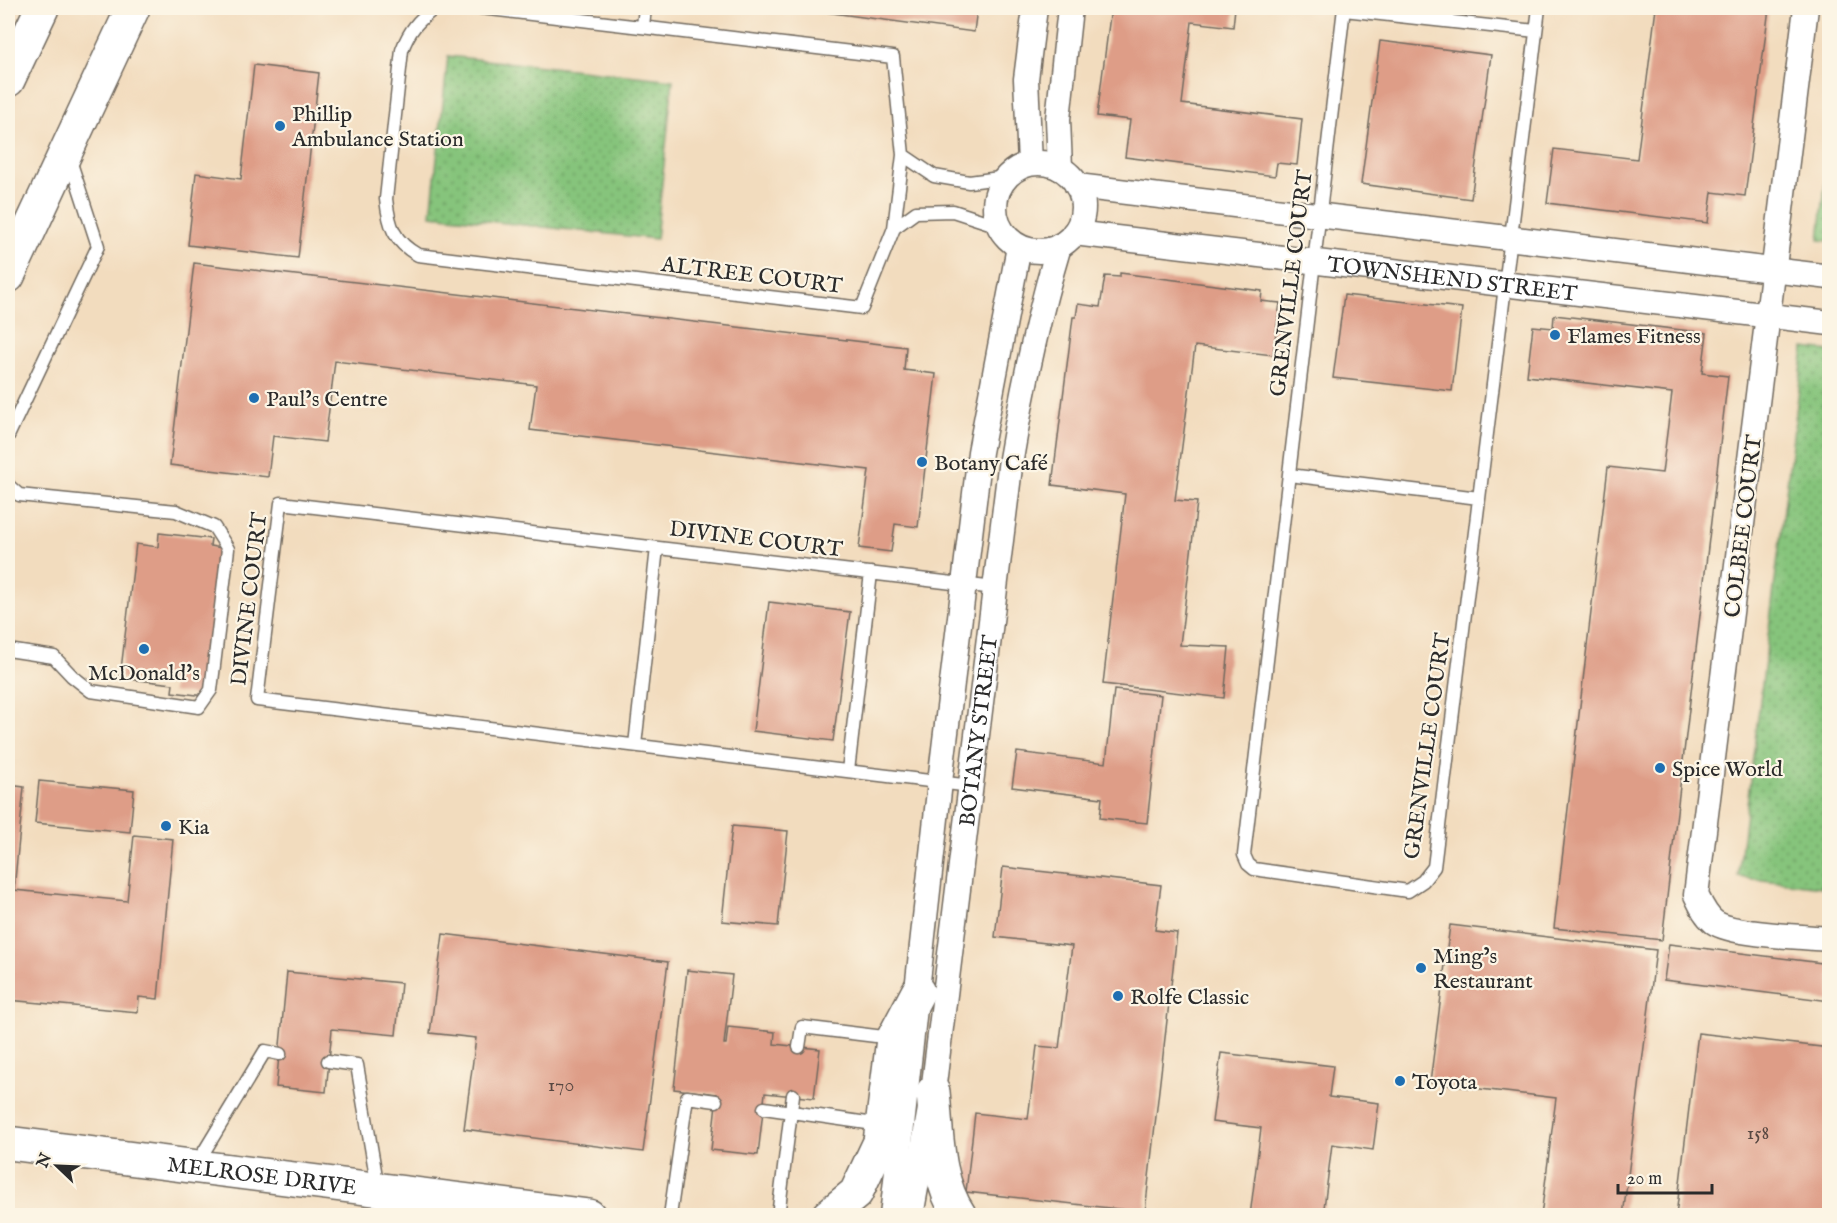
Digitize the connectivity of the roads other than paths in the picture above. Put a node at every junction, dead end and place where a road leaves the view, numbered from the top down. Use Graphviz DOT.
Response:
graph roads {
  1 [pos="42,8"];
  2 [pos="133,8"];
  3 [pos="435,8"];
  4 [pos="481,8"];
  5 [pos="645,8"];
  6 [pos="1035,8"];
  7 [pos="1070,8"];
  8 [pos="1539,8"];
  9 [pos="1806,8"];
  10 [pos="1344,9"];
  11 [pos="643,26"];
  12 [pos="1536,31"];
  13 [pos="8,80"];
  14 [pos="66,147"];
  15 [pos="903,155"];
  16 [pos="1030,163"];
  17 [pos="1060,168"];
  18 [pos="1007,177"];
  19 [pos="1077,186"];
  20 [pos="1319,215"];
  21 [pos="999,226"];
  22 [pos="894,228"];
  23 [pos="1511,238"];
  24 [pos="1066,240"];
  25 [pos="1019,247"];
  26 [pos="1314,262"];
  27 [pos="1774,270"];
  28 [pos="8,276"];
  29 [pos="1830,276"];
  30 [pos="1505,284"];
  31 [pos="1768,316"];
  32 [pos="1830,323"];
  33 [pos="8,436"];
  34 [pos="1289,475"];
  35 [pos="8,484"];
  36 [pos="1479,498"];
  37 [pos="657,548"];
  38 [pos="871,573"];
  39 [pos="964,584"];
  40 [pos="995,588"];
  41 [pos="8,650"];
  42 [pos="635,745"];
  43 [pos="848,771"];
  44 [pos="940,782"];
  45 [pos="971,786"];
  46 [pos="1830,939"];
  47 [pos="918,992"];
  48 [pos="893,1039"];
  49 [pos="800,1047"];
  50 [pos="280,1053"];
  51 [pos="328,1061"];
  52 [pos="933,1092"];
  53 [pos="793,1095"];
  54 [pos="716,1101"];
  55 [pos="764,1108"];
  56 [pos="791,1112"];
  57 [pos="882,1125"];
  58 [pos="8,1143"];
  59 [pos="195,1166"];
  60 [pos="378,1189"];
  61 [pos="589,1215"];
  62 [pos="670,1215"];
  63 [pos="778,1215"];
  64 [pos="828,1215"];
  65 [pos="892,1215"];
  66 [pos="911,1215"];
  67 [pos="960,1215"];
  1 -- 13 [label="main road"];
  2 -- 14 [label="main road"];
  3 -- 22 [label="lane, ALTREE COURT"];
  4 -- 11 [label="lane, ALTREE COURT"];
  5 -- 11 [label="lane"];
  6 -- 16 [label="street"];
  7 -- 17 [label="street"];
  8 -- 12 [label="lane, GRENVILLE COURT"];
  9 -- 27 [label="street, COLBEE COURT"];
  10 -- 12 [label="lane"];
  10 -- 20 [label="lane, GRENVILLE COURT"];
  11 -- 15 [label="lane, ALTREE COURT"];
  12 -- 23 [label="lane, GRENVILLE COURT"];
  14 -- 28 [label="main road"];
  14 -- 33 [label="lane"];
  15 -- 18 [label="lane"];
  15 -- 22 [label="lane, ALTREE COURT"];
  16 -- 17 [label="street"];
  16 -- 18 [label="street"];
  17 -- 19 [label="street"];
  18 -- 21 [label="street"];
  19 -- 20 [label="street, TOWNSHEND STREET"];
  19 -- 24 [label="street"];
  20 -- 23 [label="street, TOWNSHEND STREET"];
  20 -- 26 [label="lane, GRENVILLE COURT"];
  21 -- 22 [label="lane"];
  21 -- 25 [label="street"];
  23 -- 27 [label="street, TOWNSHEND STREET"];
  23 -- 30 [label="lane, GRENVILLE COURT"];
  24 -- 25 [label="street"];
  24 -- 26 [label="street, TOWNSHEND STREET"];
  24 -- 40 [label="street, BOTANY STREET"];
  25 -- 39 [label="street, BOTANY STREET"];
  26 -- 30 [label="street, TOWNSHEND STREET"];
  26 -- 34 [label="lane, GRENVILLE COURT"];
  27 -- 29 [label="street, TOWNSHEND STREET"];
  27 -- 31 [label="street, COLBEE COURT"];
  30 -- 31 [label="street, TOWNSHEND STREET"];
  30 -- 36 [label="lane, GRENVILLE COURT"];
  31 -- 32 [label="street, TOWNSHEND STREET"];
  31 -- 46 [label="street, COLBEE COURT"];
  34 -- 36 [label="lane"];
  34 -- 36 [label="lane, GRENVILLE COURT"];
  35 -- 41 [label="lane"];
  37 -- 38 [label="lane, DIVINE COURT"];
  37 -- 42 [label="lane"];
  37 -- 42 [label="lane, DIVINE COURT"];
  38 -- 39 [label="lane, DIVINE COURT"];
  38 -- 43 [label="lane, DIVINE COURT"];
  39 -- 40 [label="lane, DIVINE COURT"];
  39 -- 44 [label="street, BOTANY STREET"];
  40 -- 45 [label="street, BOTANY STREET"];
  42 -- 43 [label="lane, DIVINE COURT"];
  43 -- 44 [label="lane, DIVINE COURT"];
  44 -- 45 [label="lane, DIVINE COURT"];
  44 -- 47 [label="street, BOTANY STREET"];
  45 -- 52 [label="street, BOTANY STREET"];
  47 -- 48 [label="main road"];
  47 -- 65 [label="street, BOTANY STREET"];
  48 -- 49 [label="lane"];
  48 -- 57 [label="main road"];
  50 -- 59 [label="lane"];
  51 -- 60 [label="lane"];
  52 -- 66 [label="street, BOTANY STREET"];
  52 -- 67 [label="main road"];
  53 -- 56 [label="lane"];
  54 -- 62 [label="lane"];
  55 -- 56 [label="lane"];
  56 -- 57 [label="lane"];
  56 -- 63 [label="lane"];
  57 -- 64 [label="main road"];
  58 -- 59 [label="main road, MELROSE DRIVE"];
  59 -- 60 [label="main road, MELROSE DRIVE"];
  60 -- 61 [label="main road, MELROSE DRIVE"];
}
